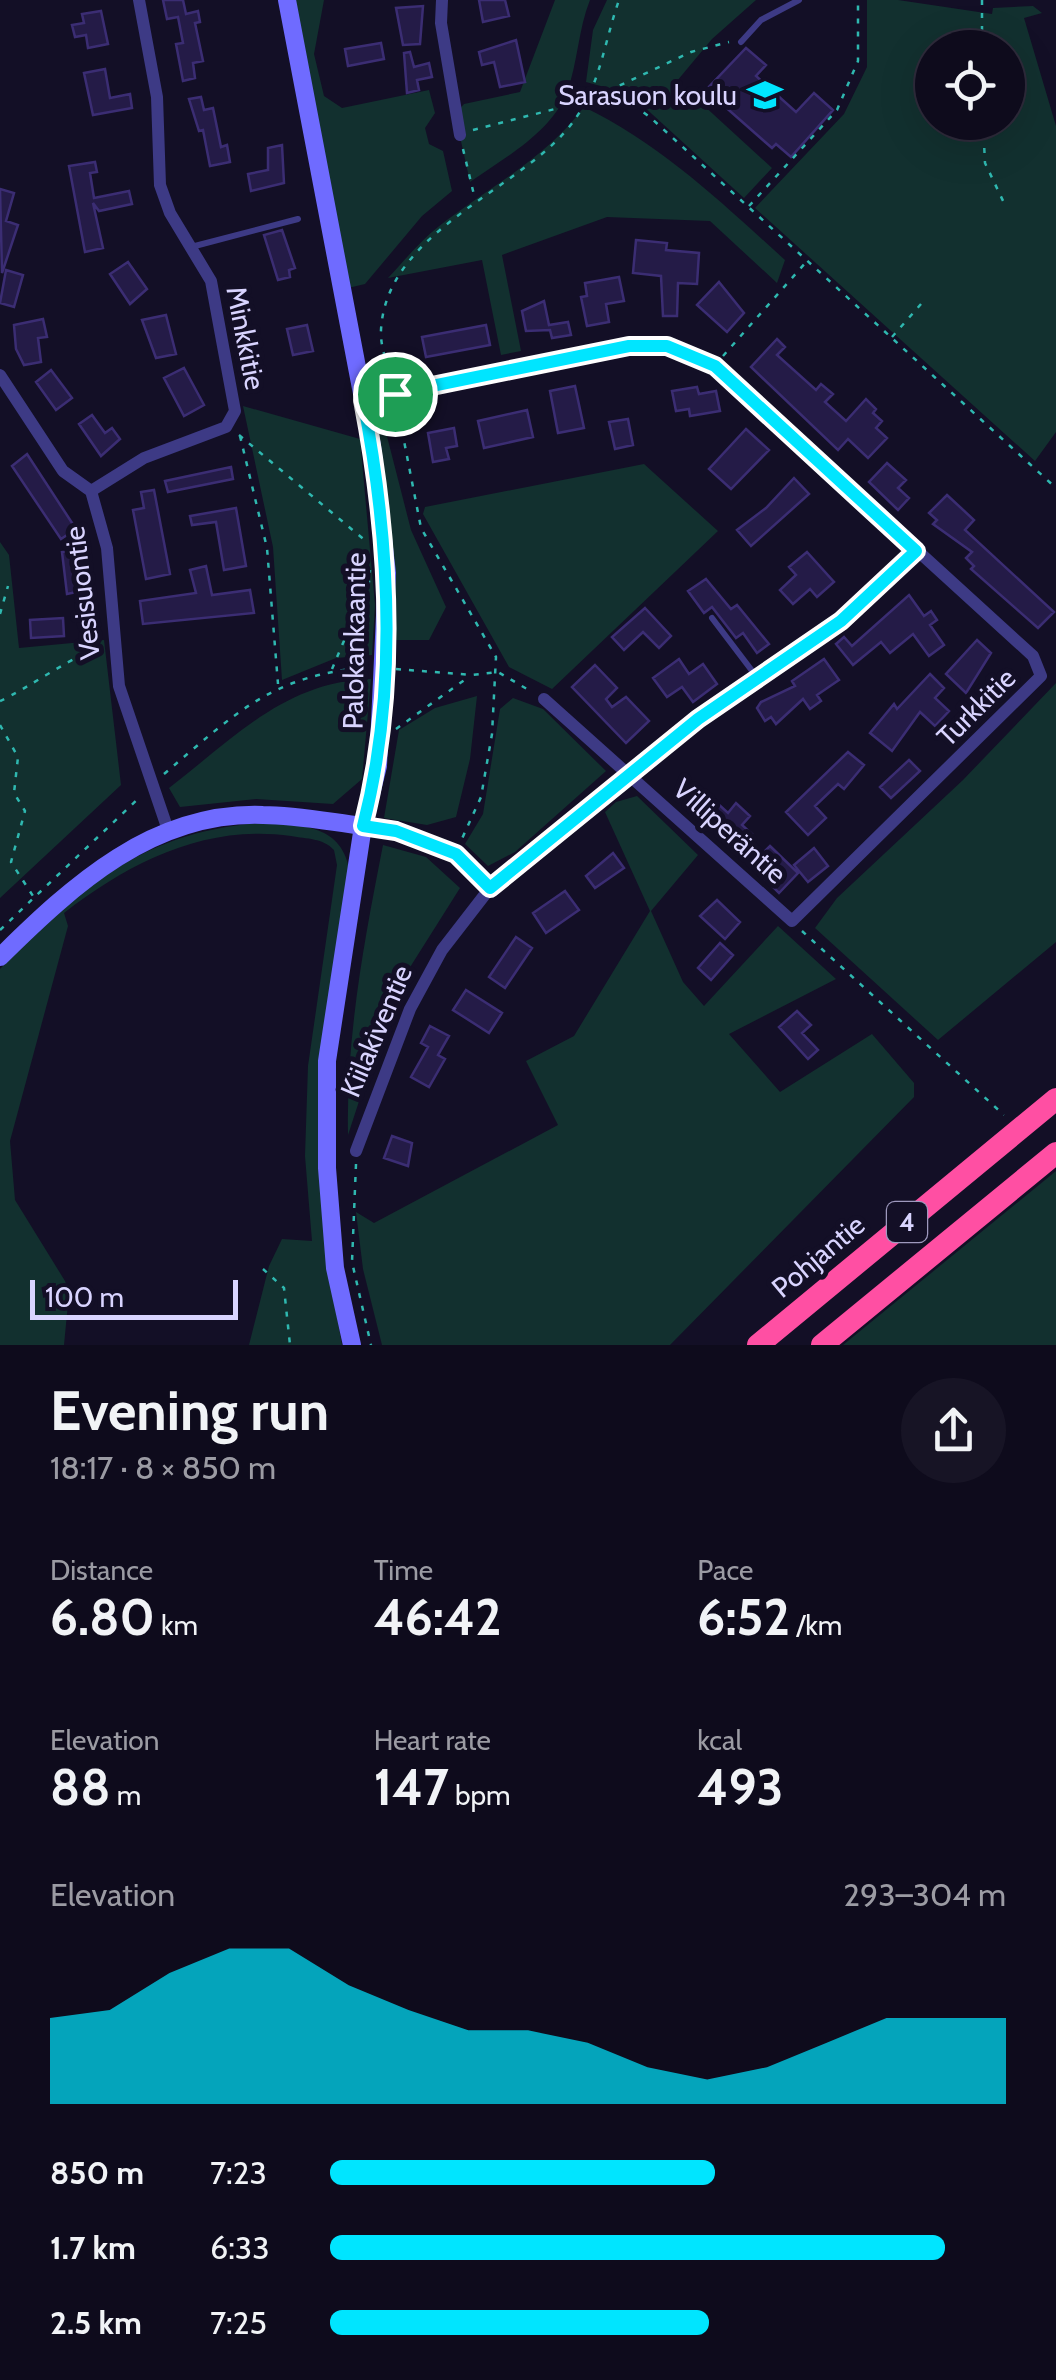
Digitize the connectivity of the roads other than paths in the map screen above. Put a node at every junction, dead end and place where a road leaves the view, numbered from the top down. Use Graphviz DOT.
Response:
graph roads {
  1 [pos="139,0"];
  2 [pos="287,0"];
  3 [pos="442,0"];
  4 [pos="799,0"];
  5 [pos="740,42"];
  6 [pos="460,134"];
  7 [pos="298,219"];
  8 [pos="190,247"];
  9 [pos="0,375"];
  10 [pos="363,400"];
  11 [pos="90,491"];
  12 [pos="916,551"];
  13 [pos="712,618"];
  14 [pos="757,678"];
  15 [pos="544,699"];
  16 [pos="628,776"];
  17 [pos="363,826"];
  18 [pos="168,830"];
  19 [pos="490,888"];
  20 [pos="792,921"];
  21 [pos="0,957"];
  22 [pos="1056,1098"];
  23 [pos="356,1151"];
  24 [pos="1056,1153"];
  25 [pos="352,1345"];
  26 [pos="758,1345"];
  27 [pos="822,1345"];
  1 -- 8 [label="street, Minkkitie"];
  2 -- 10 [label="main road, Palokankaantie"];
  3 -- 6 [label="street"];
  4 -- 5 [label="lane"];
  7 -- 8 [label="lane"];
  8 -- 11 [label="street, Minkkitie"];
  9 -- 11 [label="street, Vesisuontie"];
  10 -- 12 [label="street, Turkkitie"];
  10 -- 17 [label="main road, Palokankaantie"];
  11 -- 18 [label="street, Vesisuontie"];
  12 -- 14 [label="street, Kiilakiventie"];
  12 -- 20 [label="street, Turkkitie"];
  13 -- 14 [label="lane"];
  14 -- 16 [label="street, Kiilakiventie"];
  15 -- 16 [label="street, Villiperäntie"];
  16 -- 19 [label="street, Kiilakiventie"];
  16 -- 20 [label="street, Villiperäntie"];
  17 -- 18 [label="main road"];
  17 -- 19 [label="street"];
  17 -- 25 [label="main road, Palokankaantie"];
  18 -- 21 [label="main road"];
  19 -- 23 [label="street, Kiilakiventie"];
  22 -- 26 [label="highway, Pohjantie / 4"];
  24 -- 27 [label="highway, 4"];
}
